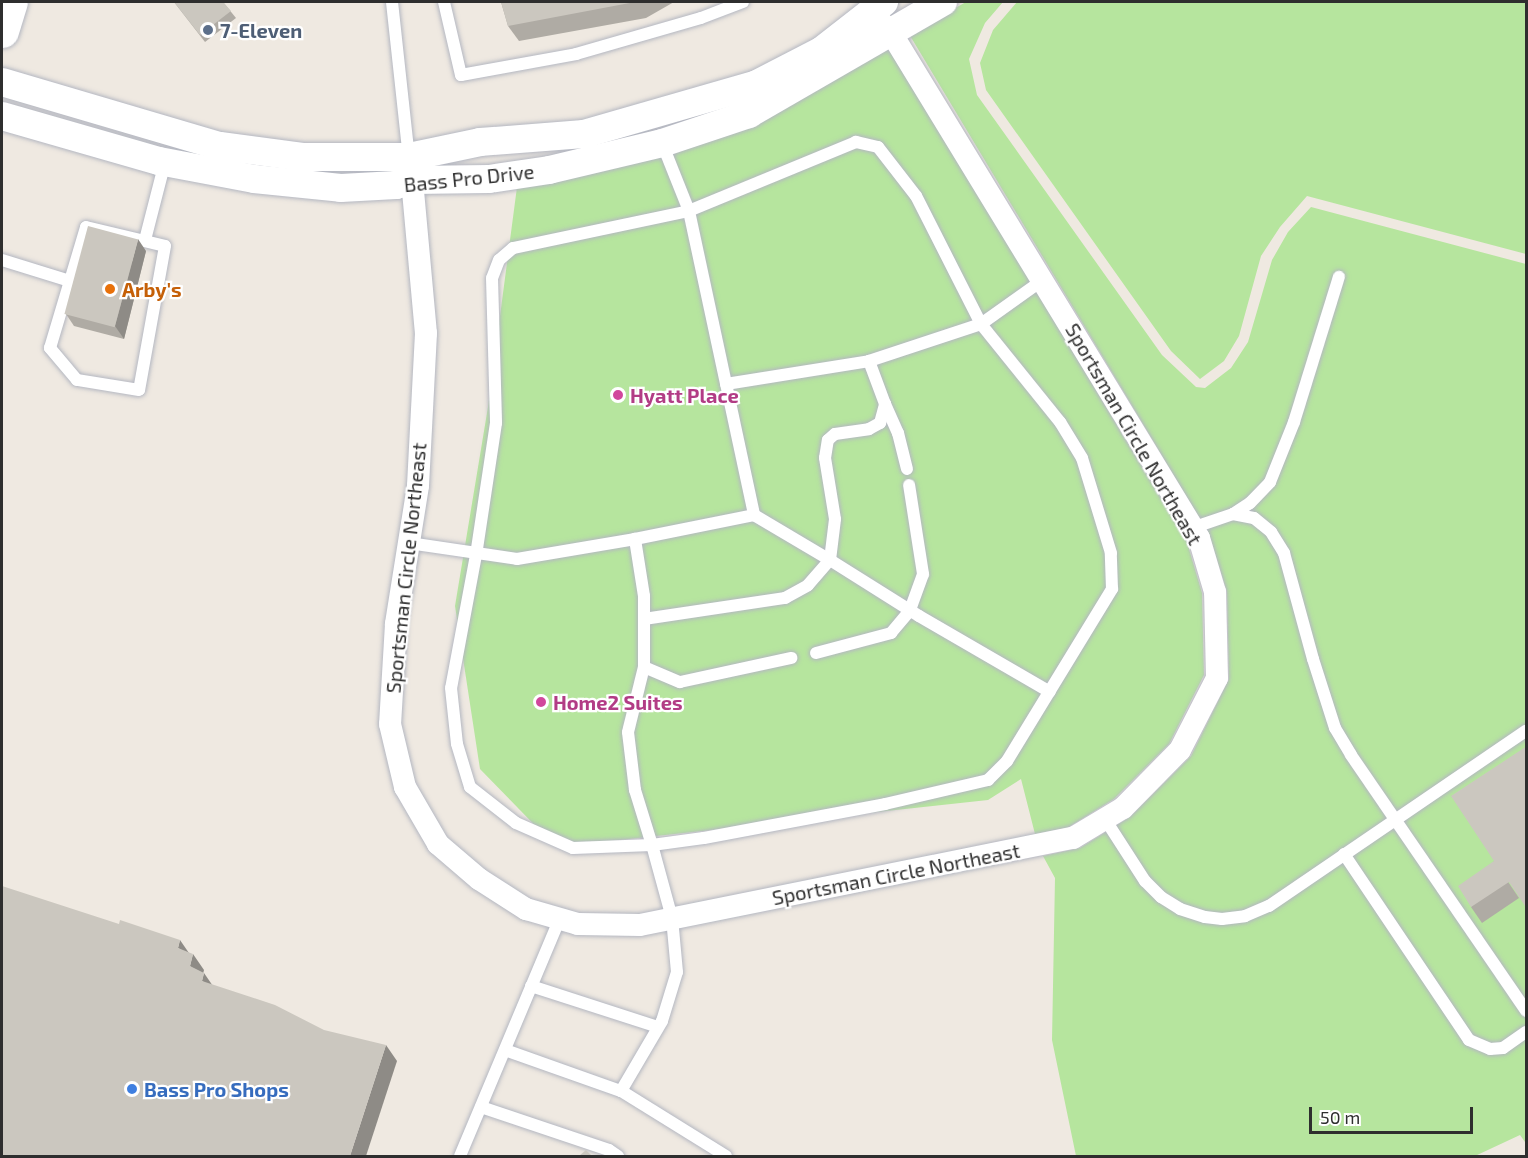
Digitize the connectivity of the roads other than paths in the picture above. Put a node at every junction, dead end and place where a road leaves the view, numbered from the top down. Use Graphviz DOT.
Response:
graph roads {
  1 [pos="11,2"];
  2 [pos="392,2"];
  3 [pos="444,2"];
  4 [pos="742,2"];
  5 [pos="943,2"];
  6 [pos="878,11"];
  7 [pos="2,31"];
  8 [pos="2,82"];
  9 [pos="2,116"];
  10 [pos="662,143"];
  11 [pos="165,162"];
  12 [pos="410,168"];
  13 [pos="689,211"];
  14 [pos="145,240"];
  15 [pos="2,260"];
  16 [pos="1339,277"];
  17 [pos="70,280"];
  18 [pos="1043,280"];
  19 [pos="981,324"];
  20 [pos="869,361"];
  21 [pos="726,384"];
  22 [pos="885,404"];
  23 [pos="907,469"];
  24 [pos="909,485"];
  25 [pos="1233,514"];
  26 [pos="754,515"];
  27 [pos="1192,528"];
  28 [pos="635,539"];
  29 [pos="409,543"];
  30 [pos="476,555"];
  31 [pos="830,560"];
  32 [pos="910,610"];
  33 [pos="644,619"];
  34 [pos="816,652"];
  35 [pos="791,658"];
  36 [pos="644,667"];
  37 [pos="1050,692"];
  38 [pos="1527,731"];
  39 [pos="1105,819"];
  40 [pos="1395,819"];
  41 [pos="652,845"];
  42 [pos="1344,854"];
  43 [pos="560,918"];
  44 [pos="672,918"];
  45 [pos="531,986"];
  46 [pos="1527,1011"];
  47 [pos="658,1028"];
  48 [pos="1527,1032"];
  49 [pos="505,1050"];
  50 [pos="621,1091"];
  51 [pos="481,1107"];
  52 [pos="460,1156"];
  53 [pos="618,1156"];
  54 [pos="726,1156"];
  1 -- 7 [label="main road"];
  2 -- 12 [label="lane"];
  3 -- 4 [label="lane"];
  5 -- 6 [label="street, Bass Pro Drive"];
  6 -- 10 [label="street, Bass Pro Drive"];
  6 -- 12 [label="street, Bass Pro Drive"];
  6 -- 18 [label="street, Sportsman Circle Northeast"];
  8 -- 12 [label="street, Bass Pro Drive"];
  9 -- 11 [label="street, Bass Pro Drive"];
  10 -- 12 [label="street, Bass Pro Drive"];
  10 -- 13 [label="lane"];
  11 -- 12 [label="street, Bass Pro Drive"];
  11 -- 14 [label="lane"];
  12 -- 29 [label="street, Sportsman Circle Northeast"];
  13 -- 19 [label="lane"];
  13 -- 21 [label="lane"];
  13 -- 30 [label="lane"];
  14 -- 17 [label="lane"];
  14 -- 17 [label="lane"];
  15 -- 17 [label="lane"];
  16 -- 25 [label="lane"];
  18 -- 19 [label="lane"];
  18 -- 27 [label="street, Sportsman Circle Northeast"];
  19 -- 20 [label="lane"];
  19 -- 37 [label="lane"];
  20 -- 21 [label="lane"];
  20 -- 22 [label="lane"];
  21 -- 26 [label="lane"];
  22 -- 23 [label="lane"];
  22 -- 31 [label="lane"];
  24 -- 32 [label="lane"];
  25 -- 27 [label="lane"];
  25 -- 40 [label="lane"];
  26 -- 28 [label="lane"];
  26 -- 31 [label="lane"];
  27 -- 39 [label="street, Sportsman Circle Northeast"];
  28 -- 30 [label="lane"];
  28 -- 33 [label="lane"];
  29 -- 30 [label="lane"];
  29 -- 43 [label="street, Sportsman Circle Northeast"];
  30 -- 41 [label="lane"];
  31 -- 32 [label="lane"];
  31 -- 33 [label="lane"];
  32 -- 34 [label="lane"];
  32 -- 37 [label="lane"];
  33 -- 36 [label="lane"];
  35 -- 36 [label="lane"];
  36 -- 41 [label="lane"];
  37 -- 41 [label="lane"];
  38 -- 40 [label="lane"];
  39 -- 42 [label="lane"];
  39 -- 44 [label="street, Sportsman Circle Northeast"];
  40 -- 42 [label="lane"];
  40 -- 46 [label="lane"];
  41 -- 44 [label="lane"];
  42 -- 48 [label="lane"];
  43 -- 44 [label="street, Sportsman Circle Northeast"];
  43 -- 45 [label="lane"];
  44 -- 47 [label="lane"];
  45 -- 47 [label="lane"];
  45 -- 49 [label="lane"];
  47 -- 50 [label="lane"];
  49 -- 50 [label="lane"];
  49 -- 51 [label="lane"];
  50 -- 54 [label="lane"];
  51 -- 52 [label="lane"];
  51 -- 53 [label="lane"];
}
